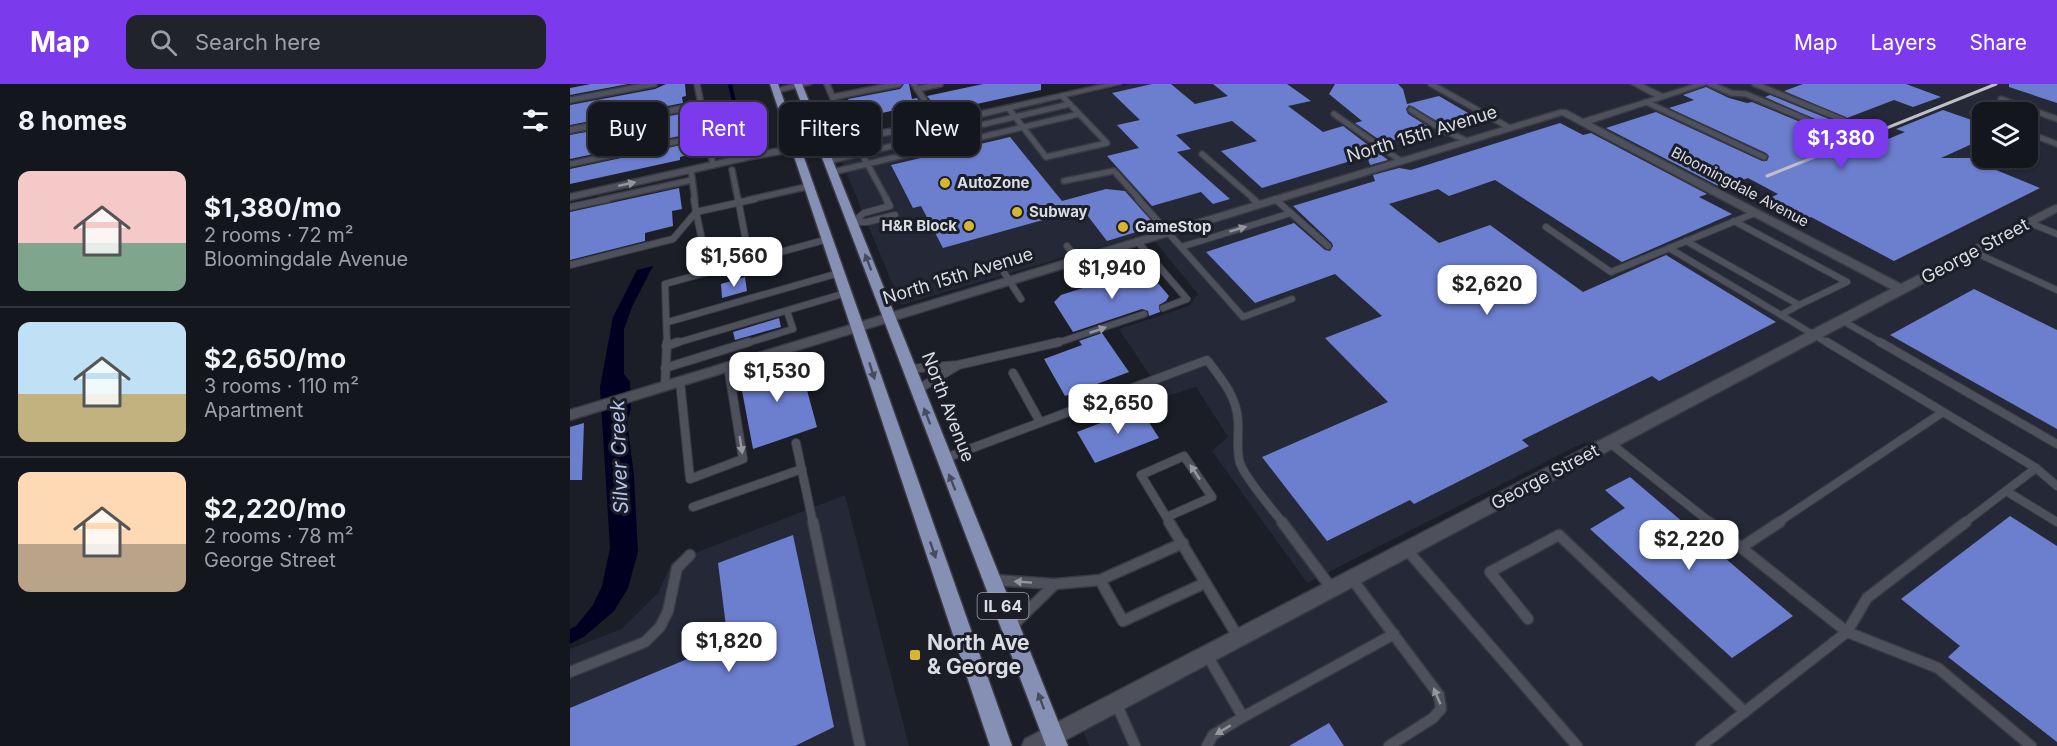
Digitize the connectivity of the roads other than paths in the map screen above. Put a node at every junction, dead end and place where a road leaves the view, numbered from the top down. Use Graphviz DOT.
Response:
graph roads {
  1 [pos="654,84"];
  2 [pos="697,84"];
  3 [pos="827,84"];
  4 [pos="899,84"];
  5 [pos="940,84"];
  6 [pos="1117,84"];
  7 [pos="1431,84"];
  8 [pos="1635,84"];
  9 [pos="1704,84"];
  10 [pos="1710,84"];
  11 [pos="1755,84"];
  12 [pos="641,85"];
  13 [pos="801,85"];
  14 [pos="915,86"];
  15 [pos="775,87"];
  16 [pos="1062,96"];
  17 [pos="1663,97"];
  18 [pos="833,98"];
  19 [pos="2001,99"];
  20 [pos="570,100"];
  21 [pos="700,102"];
  22 [pos="780,102"];
  23 [pos="807,102"];
  24 [pos="835,102"];
  25 [pos="926,102"];
  26 [pos="1646,102"];
  27 [pos="1070,104"];
  28 [pos="680,109"];
  29 [pos="1008,109"];
  30 [pos="1411,110"];
  31 [pos="1563,112"];
  32 [pos="1079,114"];
  33 [pos="1334,114"];
  34 [pos="980,115"];
  35 [pos="1015,118"];
  36 [pos="2057,119"];
  37 [pos="1843,120"];
  38 [pos="1583,122"];
  39 [pos="1021,127"];
  40 [pos="1824,127"];
  41 [pos="1510,128"];
  42 [pos="570,130"];
  43 [pos="2038,137"];
  44 [pos="680,141"];
  45 [pos="1467,141"];
  46 [pos="2057,144"];
  47 [pos="881,150"];
  48 [pos="779,151"];
  49 [pos="1202,154"];
  50 [pos="718,156"];
  51 [pos="800,156"];
  52 [pos="826,156"];
  53 [pos="852,156"];
  54 [pos="863,156"];
  55 [pos="1764,157"];
  56 [pos="828,161"];
  57 [pos="1401,161"];
  58 [pos="570,164"];
  59 [pos="867,164"];
  60 [pos="723,166"];
  61 [pos="833,172"];
  62 [pos="691,175"];
  63 [pos="1064,181"];
  64 [pos="810,186"];
  65 [pos="570,197"];
  66 [pos="1275,199"];
  67 [pos="738,202"];
  68 [pos="1259,204"];
  69 [pos="570,207"];
  70 [pos="2057,208"];
  71 [pos="696,212"];
  72 [pos="1291,213"];
  73 [pos="1755,213"];
  74 [pos="895,215"];
  75 [pos="1734,221"];
  76 [pos="853,222"];
  77 [pos="2030,223"];
  78 [pos="1546,227"];
  79 [pos="1168,232"];
  80 [pos="2057,234"];
  81 [pos="746,236"];
  82 [pos="828,239"];
  83 [pos="1137,241"];
  84 [pos="1686,241"];
  85 [pos="1067,246"];
  86 [pos="1328,246"];
  87 [pos="1181,247"];
  88 [pos="1669,248"];
  89 [pos="704,249"];
  90 [pos="1974,252"];
  91 [pos="1077,260"];
  92 [pos="570,265"];
  93 [pos="1000,266"];
  94 [pos="839,273"];
  95 [pos="1010,280"];
  96 [pos="1902,290"];
  97 [pos="2057,290"];
  98 [pos="846,293"];
  99 [pos="1021,299"];
  100 [pos="1292,299"];
  101 [pos="1799,305"];
  102 [pos="1163,308"];
  103 [pos="787,311"];
  104 [pos="1144,314"];
  105 [pos="1780,315"];
  106 [pos="889,317"];
  107 [pos="1843,321"];
  108 [pos="668,322"];
  109 [pos="857,326"];
  110 [pos="1816,335"];
  111 [pos="666,346"];
  112 [pos="958,365"];
  113 [pos="728,366"];
  114 [pos="665,368"];
  115 [pos="909,369"];
  116 [pos="1013,374"];
  117 [pos="680,381"];
  118 [pos="665,386"];
  119 [pos="917,390"];
  120 [pos="1943,412"];
  121 [pos="570,415"];
  122 [pos="1040,422"];
  123 [pos="796,443"];
  124 [pos="1610,443"];
  125 [pos="2057,444"];
  126 [pos="943,459"];
  127 [pos="2036,468"];
  128 [pos="802,469"];
  129 [pos="2057,486"];
  130 [pos="2006,491"];
  131 [pos="693,507"];
  132 [pos="1167,517"];
  133 [pos="2057,522"];
  134 [pos="1184,543"];
  135 [pos="1742,548"];
  136 [pos="1407,550"];
  137 [pos="690,555"];
  138 [pos="1352,579"];
  139 [pos="992,580"];
  140 [pos="1100,580"];
  141 [pos="1205,583"];
  142 [pos="1055,584"];
  143 [pos="1332,590"];
  144 [pos="1528,619"];
  145 [pos="1011,627"];
  146 [pos="1847,632"];
  147 [pos="1394,634"];
  148 [pos="1239,638"];
  149 [pos="1208,655"];
  150 [pos="570,672"];
  151 [pos="1116,703"];
  152 [pos="1745,712"];
  153 [pos="1243,717"];
  154 [pos="1055,741"];
  155 [pos="860,746"];
  156 [pos="1001,746"];
  157 [pos="1033,746"];
  158 [pos="1135,746"];
  159 [pos="1207,746"];
  160 [pos="1389,746"];
  161 [pos="1577,746"];
  162 [pos="1701,746"];
  163 [pos="2031,746"];
  1 -- 12 [label="lane"];
  2 -- 21 [label="lane"];
  3 -- 18 [label="lane"];
  4 -- 18 [label="lane"];
  5 -- 14 [label="lane"];
  6 -- 16 [label="street"];
  7 -- 41 [label="lane"];
  8 -- 17 [label="street"];
  9 -- 17 [label="street"];
  10 -- 40 [label="lane"];
  11 -- 37 [label="lane"];
  12 -- 20 [label="lane"];
  13 -- 15 [label="street"];
  13 -- 23 [label="main road, North Avenue / IL 64"];
  14 -- 25 [label="lane"];
  15 -- 22 [label="main road, IL 64"];
  16 -- 27 [label="lane"];
  16 -- 29 [label="street"];
  17 -- 26 [label="street"];
  18 -- 24 [label="lane"];
  19 -- 36 [label="lane"];
  26 -- 38 [label="street"];
  26 -- 55 [label="lane"];
  27 -- 32 [label="lane"];
  27 -- 35 [label="lane"];
  28 -- 42 [label="street"];
  29 -- 34 [label="street"];
  29 -- 35 [label="lane"];
  30 -- 45 [label="lane"];
  31 -- 38 [label="street, Bloomingdale Avenue"];
  31 -- 41 [label="street, North 15th Avenue"];
  32 -- 39 [label="lane"];
  32 -- 39 [label="lane"];
  33 -- 57 [label="lane"];
  35 -- 39 [label="lane"];
  35 -- 47 [label="lane"];
  38 -- 73 [label="street, Bloomingdale Avenue"];
  39 -- 59 [label="lane"];
  41 -- 45 [label="street, North 15th Avenue"];
  43 -- 46 [label="lane"];
  44 -- 58 [label="lane"];
  45 -- 57 [label="street, North 15th Avenue"];
  48 -- 60 [label="street"];
  49 -- 68 [label="lane"];
  50 -- 60 [label="lane"];
  51 -- 64 [label="main road, IL 64"];
  52 -- 56 [label="main road, North Avenue / IL 64"];
  53 -- 56 [label="lane"];
  54 -- 59 [label="lane"];
  56 -- 61 [label="main road, North Avenue / IL 64"];
  57 -- 66 [label="street, North 15th Avenue"];
  59 -- 61 [label="lane"];
  59 -- 76 [label="lane"];
  60 -- 62 [label="street"];
  60 -- 67 [label="lane"];
  61 -- 76 [label="main road, North Avenue / IL 64"];
  65 -- 62 [label="street, one-way"];
  62 -- 69 [label="lane"];
  62 -- 71 [label="lane"];
  63 -- 79 [label="lane"];
  64 -- 67 [label="lane"];
  64 -- 82 [label="main road, IL 64"];
  66 -- 68 [label="street, North 15th Avenue"];
  66 -- 72 [label="lane"];
  67 -- 71 [label="lane"];
  67 -- 81 [label="lane"];
  68 -- 79 [label="street, North 15th Avenue"];
  70 -- 77 [label="street, George Street"];
  71 -- 89 [label="lane"];
  71 -- 92 [label="lane"];
  72 -- 86 [label="lane"];
  87 -- 72 [label="lane, one-way"];
  73 -- 75 [label="lane"];
  73 -- 96 [label="street, Bloomingdale Avenue"];
  74 -- 76 [label="lane"];
  75 -- 84 [label="lane"];
  75 -- 101 [label="lane"];
  106 -- 76 [label="main road, North Avenue / IL 64, one-way"];
  77 -- 80 [label="lane"];
  77 -- 90 [label="street, George Street"];
  78 -- 88 [label="lane"];
  79 -- 83 [label="street, North 15th Avenue"];
  79 -- 87 [label="lane"];
  82 -- 94 [label="main road, IL 64"];
  82 -- 108 [label="lane"];
  83 -- 91 [label="street, North 15th Avenue"];
  83 -- 102 [label="lane"];
  84 -- 88 [label="lane"];
  84 -- 101 [label="lane"];
  85 -- 91 [label="lane"];
  87 -- 100 [label="lane"];
  88 -- 105 [label="lane"];
  90 -- 96 [label="street, George Street"];
  90 -- 97 [label="lane"];
  91 -- 95 [label="street, North 15th Avenue"];
  93 -- 95 [label="lane"];
  94 -- 98 [label="main road, IL 64"];
  94 -- 108 [label="lane"];
  95 -- 99 [label="lane"];
  95 -- 106 [label="street, North 15th Avenue"];
  96 -- 107 [label="street, George Street"];
  98 -- 103 [label="lane"];
  98 -- 109 [label="main road, IL 64"];
  101 -- 105 [label="lane"];
  103 -- 111 [label="lane"];
  103 -- 114 [label="lane"];
  112 -- 104 [label="lane, one-way"];
  105 -- 110 [label="lane"];
  106 -- 109 [label="street, North 15th Avenue"];
  106 -- 115 [label="main road, North Avenue / IL 64"];
  107 -- 110 [label="street, George Street"];
  107 -- 125 [label="lane"];
  108 -- 111 [label="lane"];
  109 -- 113 [label="street, North 15th Avenue"];
  109 -- 156 [label="main road, IL 64, one-way"];
  110 -- 120 [label="lane"];
  110 -- 124 [label="street, George Street"];
  111 -- 114 [label="lane"];
  112 -- 115 [label="lane"];
  112 -- 119 [label="lane"];
  113 -- 117 [label="street, North 15th Avenue"];
  113 -- 117 [label="lane, one-way"];
  114 -- 118 [label="lane"];
  115 -- 119 [label="main road, North Avenue / IL 64"];
  116 -- 122 [label="lane"];
  117 -- 118 [label="street, North 15th Avenue"];
  118 -- 121 [label="street, North 15th Avenue"];
  126 -- 119 [label="main road, North Avenue / IL 64, one-way"];
  120 -- 127 [label="lane"];
  120 -- 135 [label="lane"];
  122 -- 126 [label="lane"];
  122 -- 143 [label="lane"];
  123 -- 128 [label="lane"];
  124 -- 135 [label="lane"];
  124 -- 136 [label="street, George Street"];
  139 -- 126 [label="main road, North Avenue / IL 64, one-way"];
  127 -- 129 [label="lane"];
  127 -- 130 [label="lane"];
  128 -- 131 [label="lane"];
  128 -- 155 [label="lane"];
  130 -- 133 [label="lane"];
  130 -- 146 [label="lane"];
  132 -- 132 [label="lane, one-way"];
  132 -- 134 [label="lane"];
  134 -- 140 [label="lane"];
  134 -- 141 [label="lane"];
  135 -- 146 [label="lane"];
  136 -- 138 [label="street, George Street"];
  136 -- 161 [label="lane"];
  137 -- 150 [label="lane"];
  138 -- 143 [label="street, George Street"];
  138 -- 147 [label="lane"];
  142 -- 139 [label="lane, one-way"];
  139 -- 145 [label="main road, North Avenue / IL 64"];
  140 -- 141 [label="lane"];
  140 -- 142 [label="lane"];
  141 -- 148 [label="lane"];
  142 -- 145 [label="lane"];
  143 -- 148 [label="street, George Street"];
  144 -- 152 [label="lane"];
  154 -- 145 [label="main road, North Avenue / IL 64, one-way"];
  146 -- 152 [label="lane"];
  146 -- 163 [label="lane"];
  147 -- 153 [label="lane"];
  160 -- 147 [label="lane, one-way"];
  148 -- 149 [label="street, George Street"];
  149 -- 151 [label="street, George Street"];
  149 -- 153 [label="lane"];
  151 -- 154 [label="street, George Street"];
  151 -- 158 [label="lane"];
  152 -- 162 [label="lane"];
  153 -- 159 [label="lane, one-way"];
  154 -- 157 [label="street, George Street"];
}
